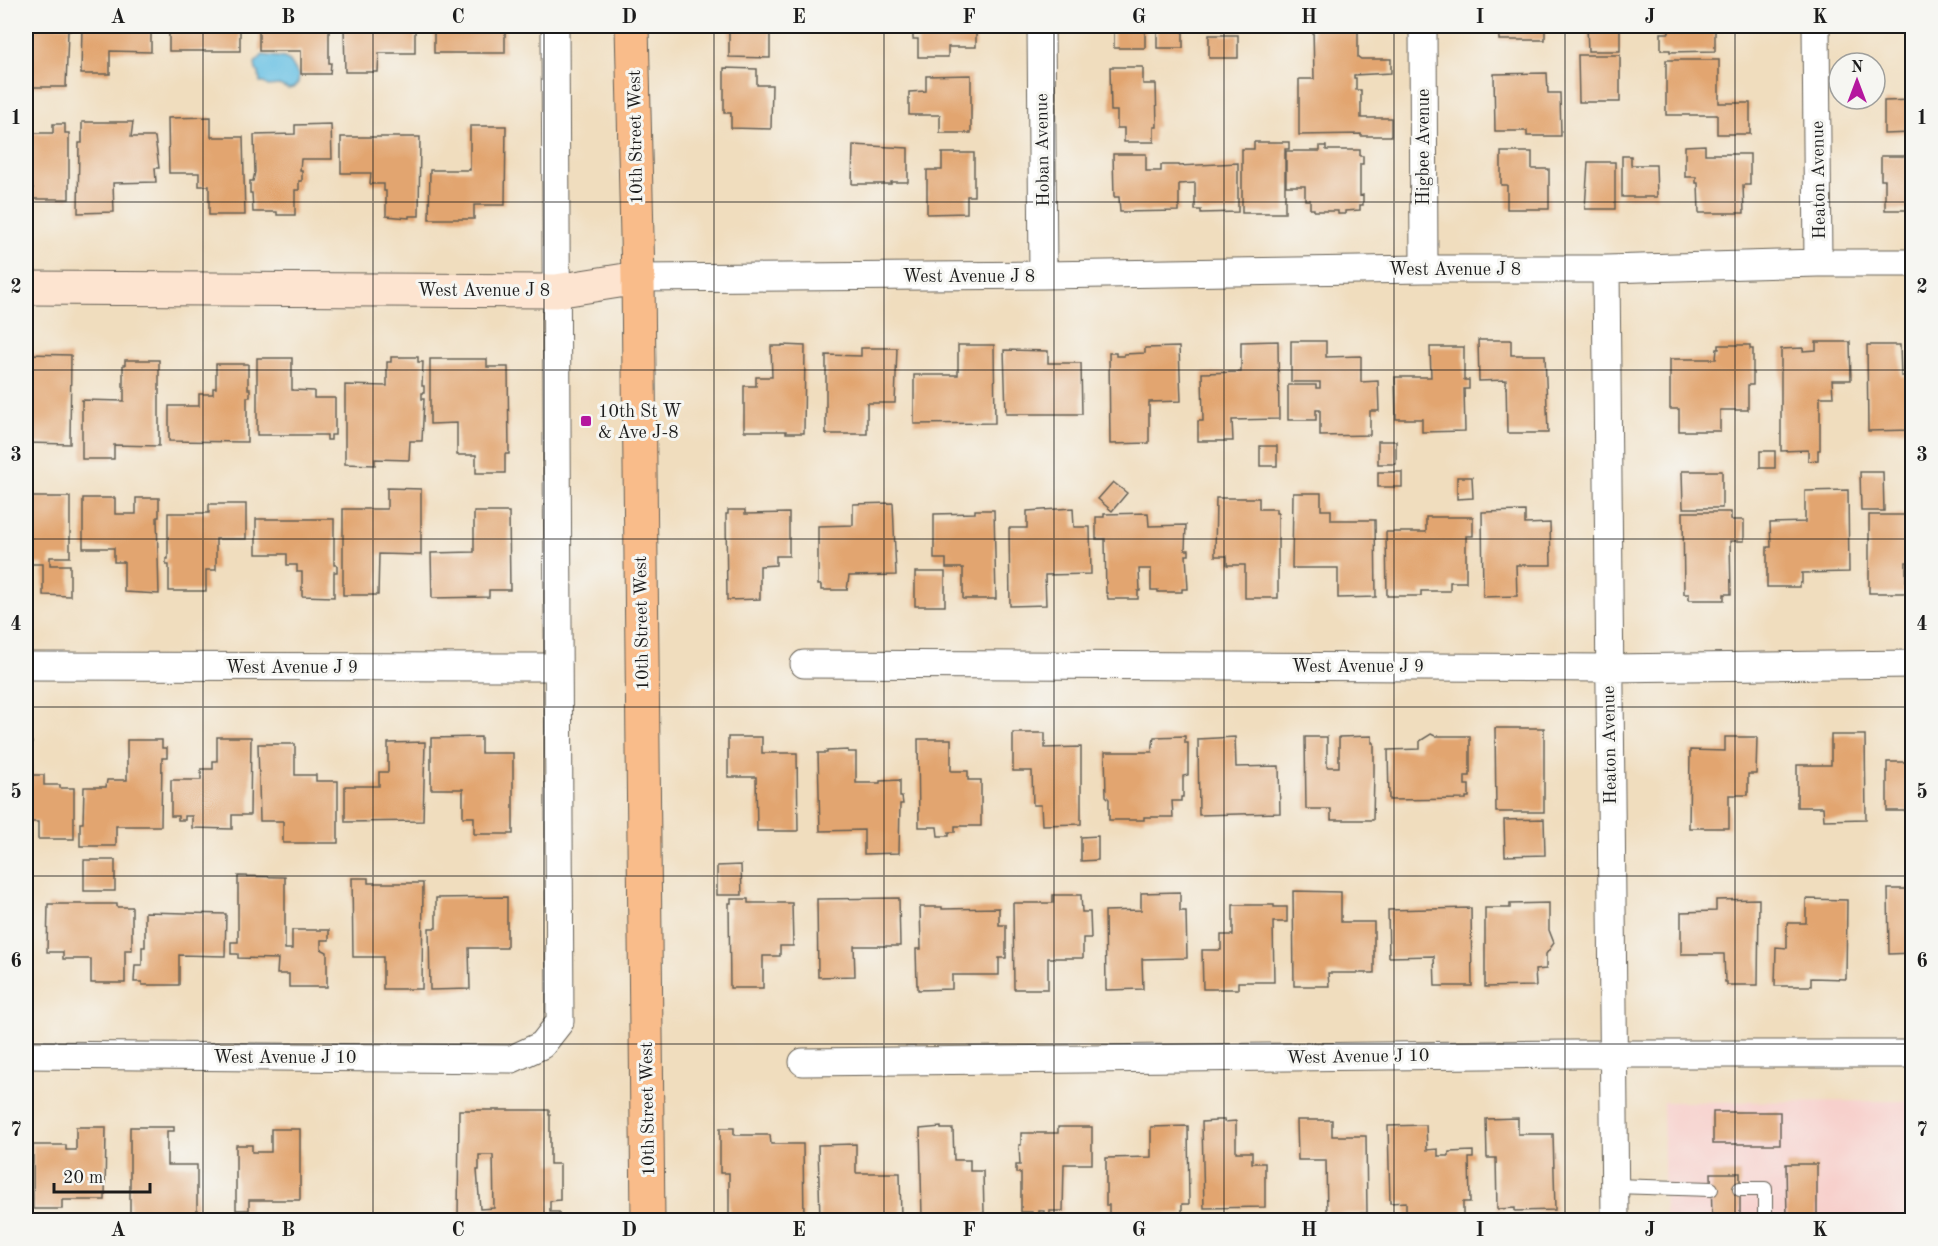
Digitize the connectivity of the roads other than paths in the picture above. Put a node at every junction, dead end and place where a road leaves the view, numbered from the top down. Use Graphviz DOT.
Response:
graph roads {
  1 [pos="555,26"];
  2 [pos="633,26"];
  3 [pos="1041,26"];
  4 [pos="1423,26"];
  5 [pos="1816,26"];
  6 [pos="1818,263"];
  7 [pos="1912,263"];
  8 [pos="1424,269"];
  9 [pos="1606,269"];
  10 [pos="1043,275"];
  11 [pos="638,278"];
  12 [pos="26,288"];
  13 [pos="556,291"];
  14 [pos="804,664"];
  15 [pos="1912,664"];
  16 [pos="26,666"];
  17 [pos="558,667"];
  18 [pos="1609,668"];
  19 [pos="1613,1054"];
  20 [pos="1912,1054"];
  21 [pos="26,1055"];
  22 [pos="803,1062"];
  23 [pos="1614,1186"];
  24 [pos="1711,1189"];
  25 [pos="1740,1189"];
  26 [pos="648,1221"];
  27 [pos="1615,1221"];
  28 [pos="1765,1221"];
  1 -- 13 [label="street"];
  2 -- 11 [label="main road, 10th Street West"];
  3 -- 10 [label="street, Hoban Avenue"];
  4 -- 8 [label="street, Higbee Avenue"];
  5 -- 6 [label="street, Heaton Avenue"];
  6 -- 7 [label="street, West Avenue J 8"];
  6 -- 9 [label="street, West Avenue J 8"];
  8 -- 9 [label="street, West Avenue J 8"];
  8 -- 10 [label="street, West Avenue J 8"];
  9 -- 18 [label="street, Heaton Avenue"];
  10 -- 11 [label="street, West Avenue J 8"];
  11 -- 13 [label="street, West Avenue J 8"];
  11 -- 26 [label="main road, 10th Street West"];
  12 -- 13 [label="street, West Avenue J 8"];
  13 -- 17 [label="street"];
  14 -- 18 [label="street, West Avenue J 9"];
  15 -- 18 [label="street, West Avenue J 9"];
  16 -- 17 [label="street, West Avenue J 9"];
  17 -- 21 [label="street, West Avenue J 10"];
  18 -- 19 [label="street, Heaton Avenue"];
  19 -- 20 [label="street, West Avenue J 10"];
  19 -- 22 [label="street, West Avenue J 10"];
  19 -- 23 [label="street, Heaton Avenue"];
  23 -- 24 [label="lane"];
  23 -- 27 [label="street, Heaton Avenue"];
  25 -- 28 [label="lane"];
}
